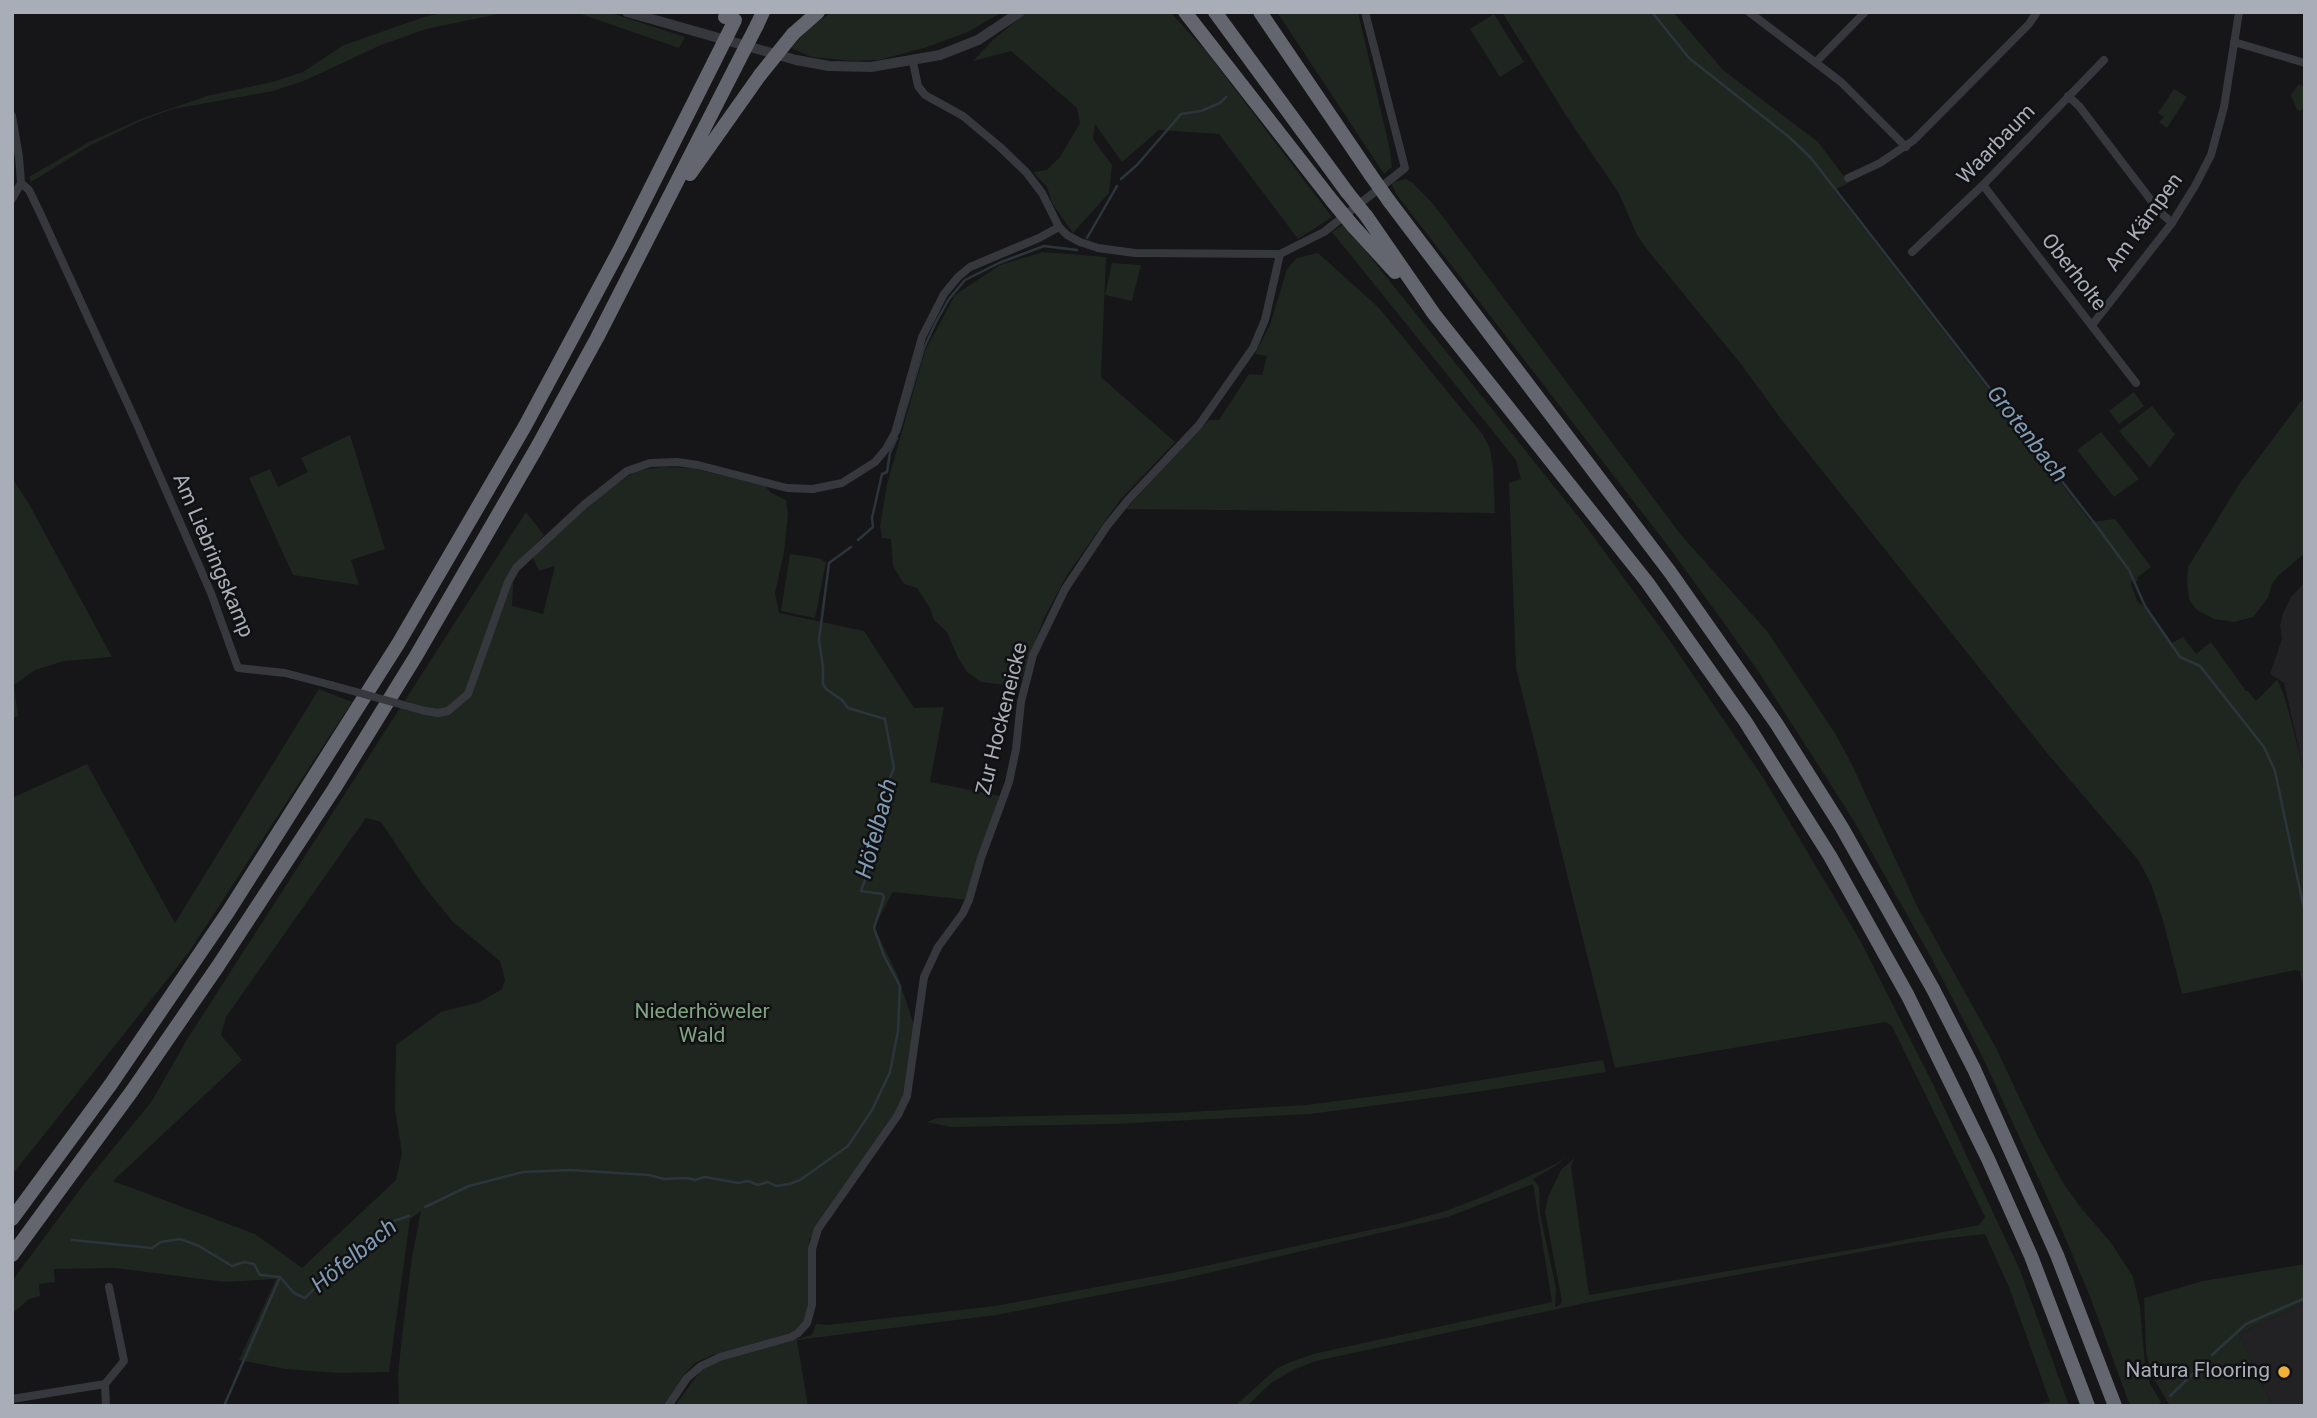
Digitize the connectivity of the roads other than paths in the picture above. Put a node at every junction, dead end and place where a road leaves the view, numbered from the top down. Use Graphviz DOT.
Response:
graph roads {
  1 [pos="627,12"];
  2 [pos="818,12"];
  3 [pos="1020,12"];
  4 [pos="1185,12"];
  5 [pos="1215,12"];
  6 [pos="1260,12"];
  7 [pos="1365,12"];
  8 [pos="1749,12"];
  9 [pos="1865,12"];
  10 [pos="2037,12"];
  11 [pos="2239,12"];
  12 [pos="732,15"];
  13 [pos="760,19"];
  14 [pos="2234,42"];
  15 [pos="2104,60"];
  16 [pos="1817,61"];
  17 [pos="913,62"];
  18 [pos="2305,62"];
  19 [pos="2068,96"];
  20 [pos="12,116"];
  21 [pos="1906,147"];
  22 [pos="1848,178"];
  23 [pos="21,183"];
  24 [pos="1983,185"];
  25 [pos="12,199"];
  26 [pos="2172,223"];
  27 [pos="1059,227"];
  28 [pos="650,237"];
  29 [pos="1912,252"];
  30 [pos="1280,254"];
  31 [pos="1434,314"];
  32 [pos="2092,325"];
  33 [pos="2136,383"];
  34 [pos="12,1219"];
  35 [pos="12,1255"];
  36 [pos="109,1287"];
  37 [pos="105,1384"];
  38 [pos="12,1399"];
  39 [pos="106,1406"];
  40 [pos="668,1406"];
  41 [pos="2088,1406"];
  42 [pos="2115,1406"];
  1 -- 17 [label="street"];
  2 -- 28 [label="highway, bridge"];
  3 -- 17 [label="street"];
  4 -- 31 [label="highway, bridge"];
  5 -- 31 [label="highway, bridge"];
  6 -- 42 [label="highway, bridge"];
  7 -- 30 [label="street"];
  8 -- 16 [label="street"];
  9 -- 16 [label="street"];
  10 -- 21 [label="street"];
  11 -- 14 [label="street, Am Kämpen"];
  12 -- 34 [label="highway, bridge"];
  13 -- 28 [label="highway, bridge"];
  14 -- 18 [label="street"];
  14 -- 26 [label="street, Am Kämpen"];
  15 -- 19 [label="street, Waarbaum"];
  16 -- 21 [label="street"];
  17 -- 27 [label="street"];
  19 -- 24 [label="street, Waarbaum"];
  19 -- 26 [label="street"];
  20 -- 23 [label="street"];
  21 -- 22 [label="street"];
  23 -- 25 [label="street"];
  23 -- 27 [label="street, Am Liebringskamp, bridge"];
  24 -- 29 [label="street, Waarbaum"];
  24 -- 32 [label="street, Oberholte"];
  26 -- 32 [label="street, Am Kämpen"];
  27 -- 30 [label="street"];
  28 -- 35 [label="highway"];
  30 -- 40 [label="street, Zur Hockeneicke"];
  31 -- 41 [label="highway"];
  32 -- 33 [label="street, Oberholte"];
  36 -- 37 [label="street"];
  37 -- 38 [label="street"];
  37 -- 39 [label="street"];
}
